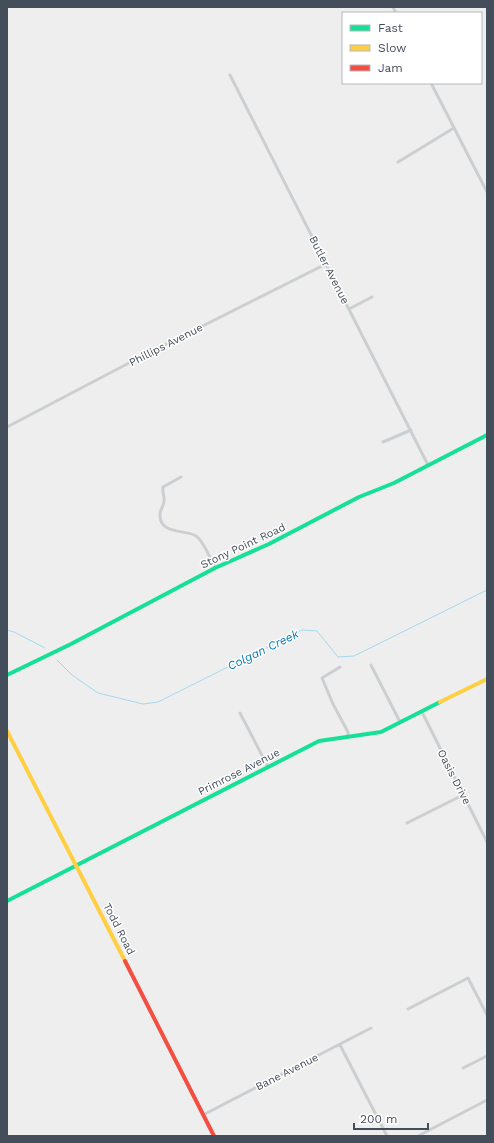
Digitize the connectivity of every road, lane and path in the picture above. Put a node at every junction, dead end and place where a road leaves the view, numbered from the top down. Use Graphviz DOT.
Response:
graph roads {
  1 [pos="230,75"];
  2 [pos="432,84"];
  3 [pos="454,128"];
  4 [pos="398,162"];
  5 [pos="487,192"];
  6 [pos="326,264"];
  7 [pos="372,297"];
  8 [pos="349,309"];
  9 [pos="7,427"];
  10 [pos="411,430"];
  11 [pos="487,435"];
  12 [pos="383,442"];
  13 [pos="428,465"];
  14 [pos="181,477"];
  15 [pos="215,568"];
  16 [pos="371,665"];
  17 [pos="340,667"];
  18 [pos="7,675"];
  19 [pos="487,679"];
  20 [pos="422,712"];
  21 [pos="240,713"];
  22 [pos="400,722"];
  23 [pos="7,731"];
  24 [pos="348,737"];
  25 [pos="268,767"];
  26 [pos="463,795"];
  27 [pos="407,823"];
  28 [pos="487,842"];
  29 [pos="76,866"];
  30 [pos="7,902"];
  31 [pos="408,1009"];
  32 [pos="487,1014"];
  33 [pos="371,1028"];
  34 [pos="340,1045"];
  35 [pos="487,1056"];
  36 [pos="463,1068"];
  37 [pos="487,1100"];
  38 [pos="203,1115"];
  39 [pos="214,1136"];
  40 [pos="387,1136"];
  41 [pos="418,1136"];
  1 -- 6 [label="street, Butler Avenue"];
  2 -- 3 [label="street"];
  3 -- 4 [label="street"];
  3 -- 5 [label="street"];
  6 -- 8 [label="street, Butler Avenue"];
  6 -- 9 [label="street, Phillips Avenue"];
  7 -- 8 [label="street"];
  8 -- 10 [label="street, Butler Avenue"];
  10 -- 12 [label="street"];
  10 -- 13 [label="street, Butler Avenue"];
  11 -- 13 [label="main road, Stony Point Road"];
  13 -- 15 [label="main road, Stony Point Road"];
  14 -- 15 [label="street"];
  15 -- 18 [label="main road, Stony Point Road"];
  16 -- 22 [label="street"];
  17 -- 24 [label="street"];
  19 -- 20 [label="main road, Primrose Avenue"];
  20 -- 22 [label="main road, Primrose Avenue"];
  20 -- 26 [label="street, Oasis Drive"];
  21 -- 25 [label="street"];
  22 -- 24 [label="main road, Primrose Avenue"];
  23 -- 29 [label="main road, Todd Road"];
  24 -- 25 [label="main road, Primrose Avenue"];
  25 -- 29 [label="main road, Primrose Avenue"];
  26 -- 27 [label="street"];
  26 -- 28 [label="street, Oasis Drive"];
  29 -- 30 [label="main road, Primrose Avenue"];
  29 -- 38 [label="main road, Todd Road"];
  31 -- 32 [label="street"];
  33 -- 34 [label="street, Bane Avenue"];
  34 -- 38 [label="street, Bane Avenue"];
  34 -- 40 [label="street"];
  35 -- 36 [label="street"];
  37 -- 41 [label="street"];
  38 -- 39 [label="main road, Todd Road"];
}
